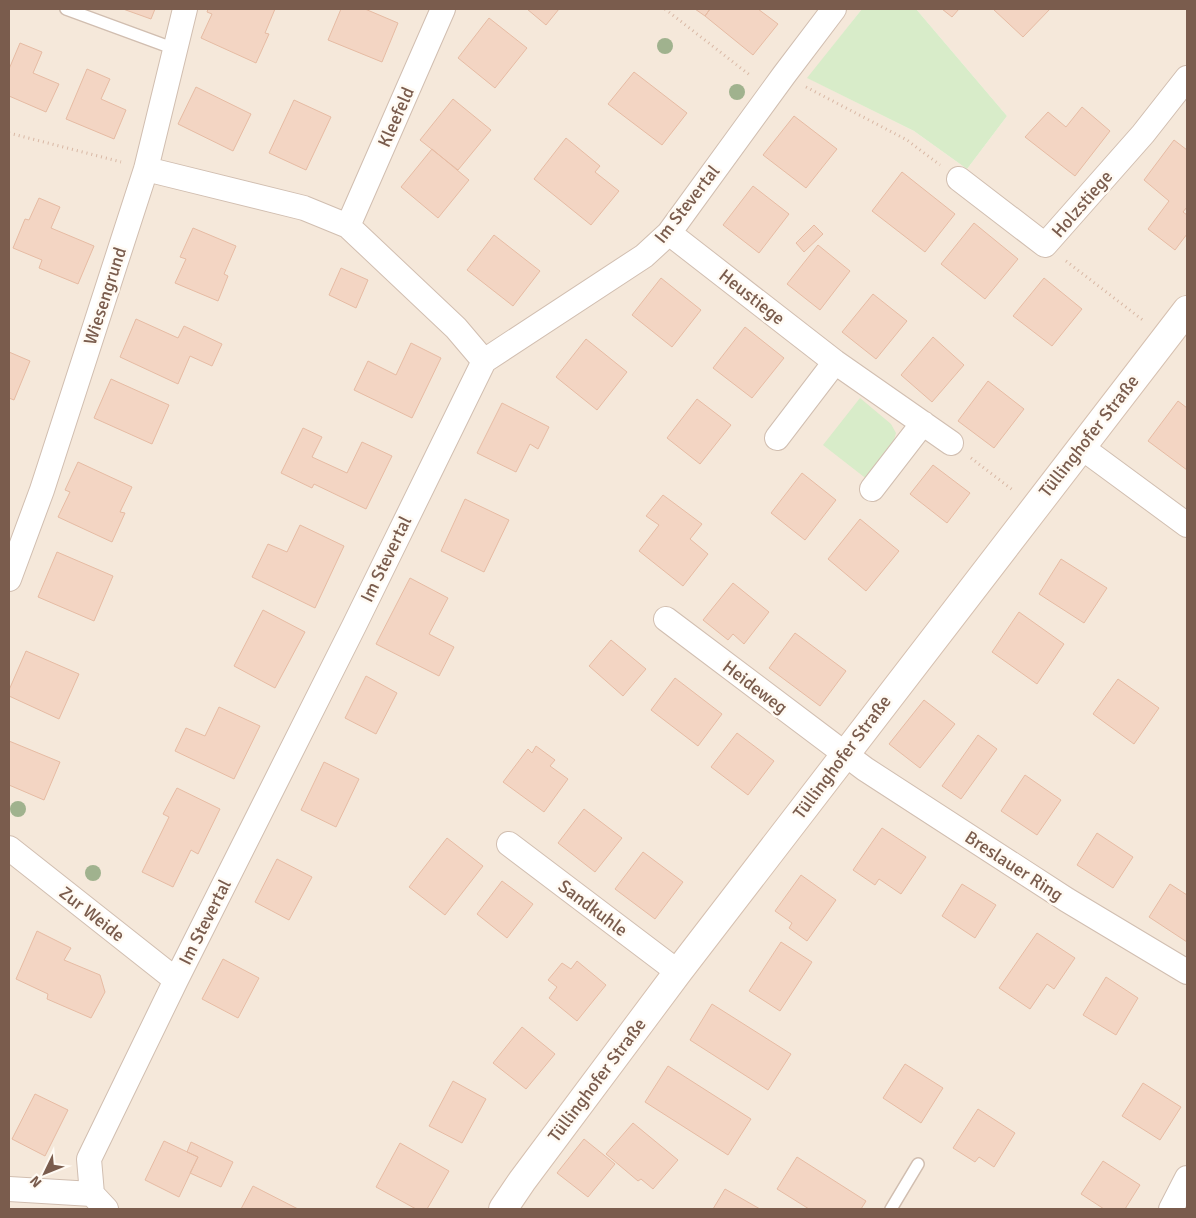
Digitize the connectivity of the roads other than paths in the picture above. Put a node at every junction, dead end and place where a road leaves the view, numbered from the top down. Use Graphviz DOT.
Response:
graph roads {
  1 [pos="66,9"];
  2 [pos="185,9"];
  3 [pos="444,9"];
  4 [pos="834,9"];
  5 [pos="175,49"];
  6 [pos="1187,78"];
  7 [pos="146,169"];
  8 [pos="959,179"];
  9 [pos="348,226"];
  10 [pos="669,233"];
  11 [pos="1187,310"];
  12 [pos="484,361"];
  13 [pos="834,362"];
  14 [pos="923,423"];
  15 [pos="777,438"];
  16 [pos="951,444"];
  17 [pos="1081,447"];
  18 [pos="872,490"];
  19 [pos="1187,526"];
  20 [pos="9,579"];
  21 [pos="666,619"];
  22 [pos="845,754"];
  23 [pos="508,844"];
  24 [pos="9,848"];
  25 [pos="678,972"];
  26 [pos="1187,972"];
  27 [pos="176,980"];
  28 [pos="918,1164"];
  29 [pos="1187,1178"];
  30 [pos="9,1189"];
  31 [pos="99,1202"];
  32 [pos="503,1209"];
  33 [pos="891,1209"];
  34 [pos="1171,1209"];
  1 -- 5 [label="lane"];
  2 -- 5 [label="street, Wiesengrund"];
  3 -- 9 [label="street, Kleefeld"];
  4 -- 10 [label="street, Im Stevertal"];
  5 -- 7 [label="street, Wiesengrund"];
  6 -- 8 [label="street, Holzstiege"];
  7 -- 9 [label="street"];
  7 -- 20 [label="street, Wiesengrund"];
  9 -- 12 [label="street"];
  10 -- 12 [label="street, Im Stevertal"];
  10 -- 13 [label="street, Heustiege"];
  11 -- 17 [label="main road, Tüllinghofer Straße"];
  12 -- 27 [label="street, Im Stevertal"];
  13 -- 14 [label="street, Heustiege"];
  13 -- 15 [label="street"];
  14 -- 16 [label="street, Heustiege"];
  14 -- 18 [label="street"];
  17 -- 19 [label="street"];
  17 -- 22 [label="main road, Tüllinghofer Straße"];
  21 -- 22 [label="street, Heideweg"];
  22 -- 25 [label="main road, Tüllinghofer Straße"];
  22 -- 26 [label="street, Breslauer Ring"];
  23 -- 25 [label="street, Sandkuhle"];
  24 -- 27 [label="street, Zur Weide"];
  25 -- 32 [label="main road, Tüllinghofer Straße"];
  27 -- 31 [label="street, Im Stevertal"];
  28 -- 33 [label="lane"];
  29 -- 34 [label="street"];
  30 -- 31 [label="street"];
}
